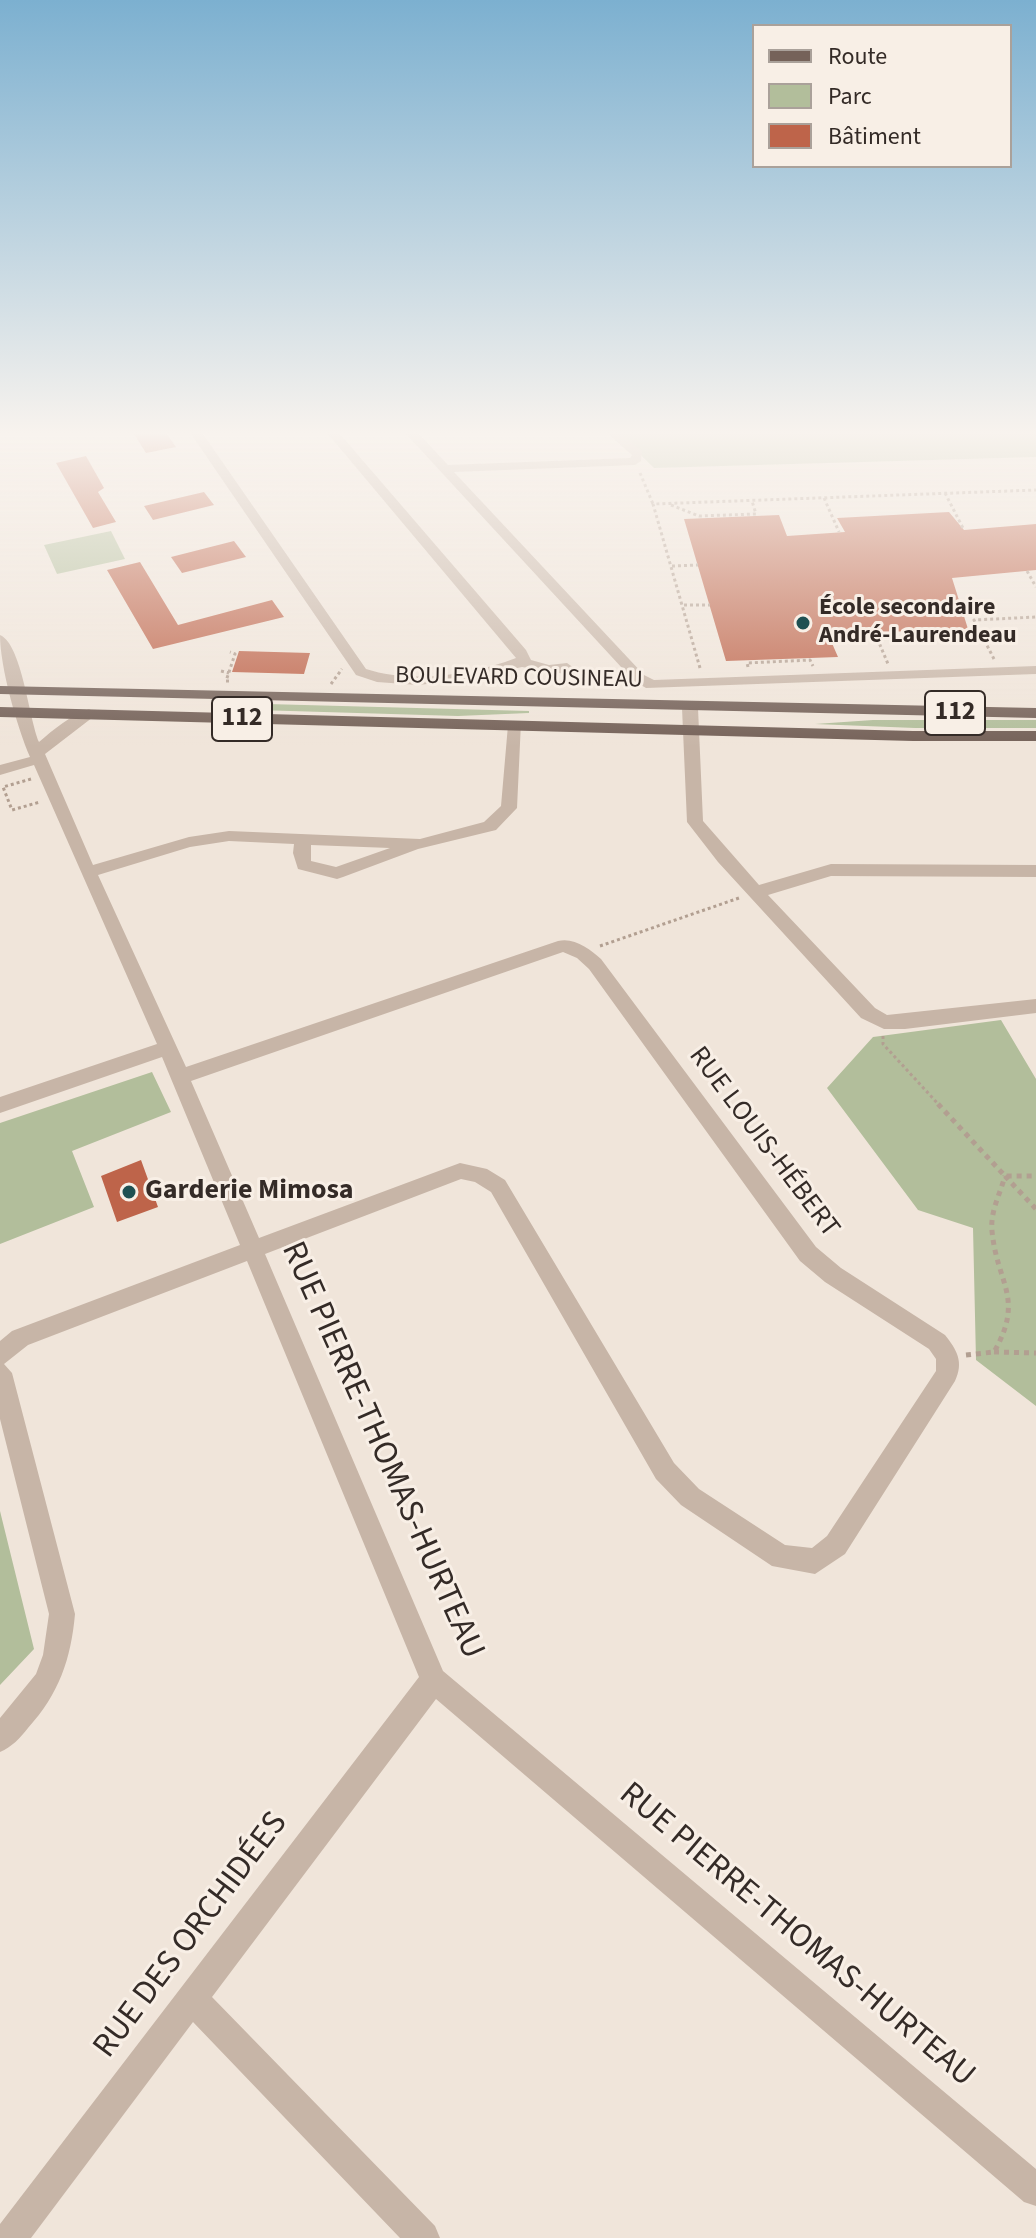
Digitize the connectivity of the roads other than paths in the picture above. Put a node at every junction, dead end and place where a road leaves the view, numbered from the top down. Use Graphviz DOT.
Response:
graph roads {
  1 [pos="269,538"];
  2 [pos="423,538"];
  3 [pos="509,538"];
  4 [pos="0,639"];
  5 [pos="585,660"];
  6 [pos="522,662"];
  7 [pos="1036,670"];
  8 [pos="0,690"];
  9 [pos="18,691"];
  10 [pos="690,708"];
  11 [pos="0,712"];
  12 [pos="22,713"];
  13 [pos="1036,713"];
  14 [pos="89,714"];
  15 [pos="516,725"];
  16 [pos="692,730"];
  17 [pos="1036,736"];
  18 [pos="38,756"];
  19 [pos="1,781"];
  20 [pos="304,838"];
  21 [pos="420,844"];
  22 [pos="1036,871"];
  23 [pos="89,872"];
  24 [pos="757,892"];
  25 [pos="1036,1006"];
  26 [pos="168,1048"];
  27 [pos="180,1077"];
  28 [pos="0,1105"];
  29 [pos="252,1251"];
  30 [pos="0,1355"];
  31 [pos="0,1373"];
  32 [pos="434,1680"];
  33 [pos="0,1738"];
  34 [pos="192,1999"];
  35 [pos="1036,2190"];
  36 [pos="10,2238"];
  37 [pos="423,2238"];
  1 -- 6 [label="street"];
  2 -- 6 [label="street"];
  3 -- 7 [label="street"];
  4 -- 9 [label="street, RUE PIERRE-THOMAS-HURTEAU"];
  5 -- 6 [label="street"];
  8 -- 9 [label="main road, BOULEVARD COUSINEAU / 112"];
  9 -- 10 [label="main road, BOULEVARD COUSINEAU / 112"];
  9 -- 12 [label="street, RUE PIERRE-THOMAS-HURTEAU"];
  10 -- 13 [label="main road, BOULEVARD COUSINEAU / 112"];
  10 -- 16 [label="street"];
  11 -- 12 [label="main road, BOULEVARD COUSINEAU / 112"];
  12 -- 14 [label="main road, BOULEVARD COUSINEAU / 112"];
  12 -- 18 [label="street, RUE PIERRE-THOMAS-HURTEAU"];
  14 -- 15 [label="main road, BOULEVARD COUSINEAU / 112"];
  14 -- 18 [label="street"];
  15 -- 16 [label="main road, BOULEVARD COUSINEAU / 112"];
  15 -- 21 [label="street"];
  16 -- 17 [label="main road, BOULEVARD COUSINEAU / 112"];
  16 -- 24 [label="street"];
  18 -- 19 [label="street"];
  18 -- 23 [label="street, RUE PIERRE-THOMAS-HURTEAU"];
  20 -- 21 [label="street"];
  20 -- 21 [label="street"];
  20 -- 23 [label="street"];
  22 -- 24 [label="street"];
  23 -- 26 [label="street, RUE PIERRE-THOMAS-HURTEAU"];
  24 -- 25 [label="street"];
  26 -- 27 [label="street, RUE PIERRE-THOMAS-HURTEAU"];
  26 -- 28 [label="street"];
  27 -- 29 [label="street, RUE PIERRE-THOMAS-HURTEAU"];
  27 -- 29 [label="street, RUE LOUIS-HÉBERT"];
  29 -- 30 [label="street"];
  29 -- 32 [label="street, RUE PIERRE-THOMAS-HURTEAU"];
  31 -- 33 [label="street"];
  32 -- 34 [label="street, RUE DES ORCHIDÉES"];
  32 -- 35 [label="street, RUE PIERRE-THOMAS-HURTEAU"];
  34 -- 36 [label="street, RUE DES ORCHIDÉES"];
  34 -- 37 [label="street"];
}
